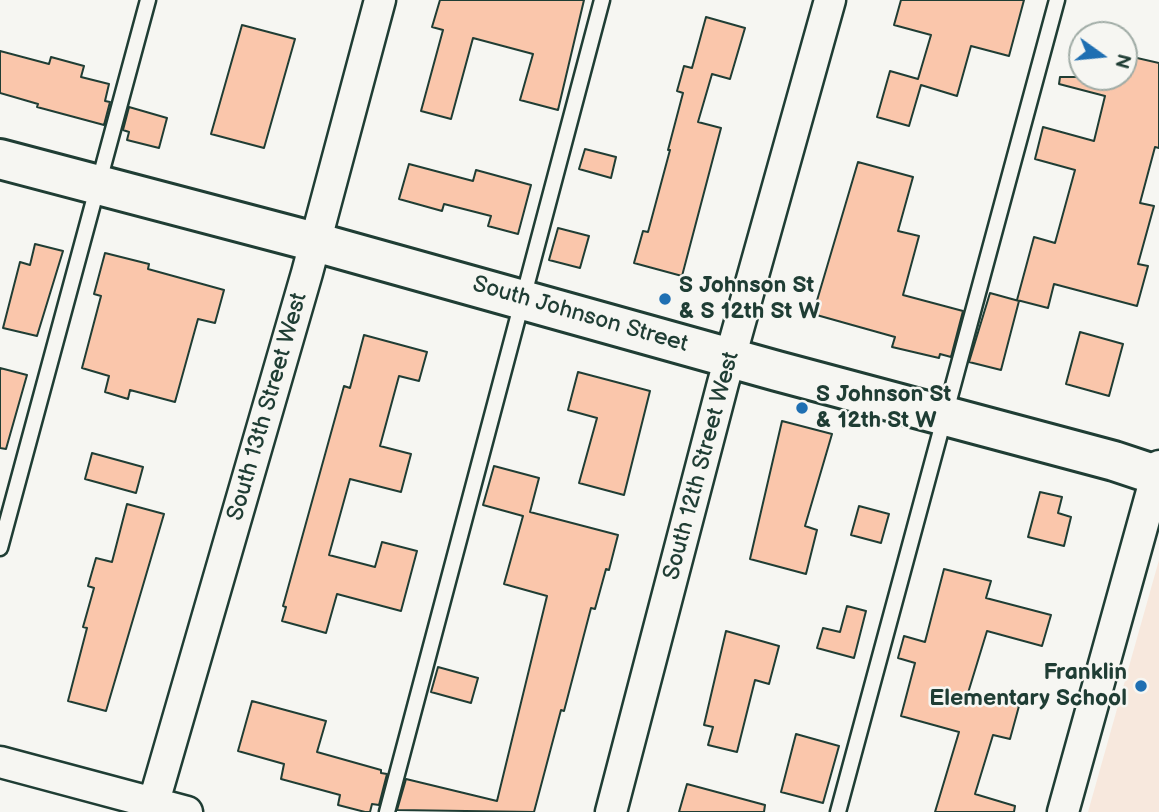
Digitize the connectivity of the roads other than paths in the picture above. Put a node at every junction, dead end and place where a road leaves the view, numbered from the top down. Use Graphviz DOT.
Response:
graph roads {
  1 [pos="148,0"];
  2 [pos="380,0"];
  3 [pos="602,0"];
  4 [pos="830,0"];
  5 [pos="1057,0"];
  6 [pos="0,159"];
  7 [pos="97,184"];
  8 [pos="315,242"];
  9 [pos="522,299"];
  10 [pos="730,359"];
  11 [pos="946,415"];
  12 [pos="1158,472"];
  13 [pos="0,548"];
  14 [pos="0,762"];
  15 [pos="152,808"];
  16 [pos="187,812"];
  17 [pos="387,812"];
  18 [pos="611,812"];
  19 [pos="838,812"];
  20 [pos="1063,812"];
  1 -- 7 [label="lane"];
  2 -- 8 [label="street, South 13th Street West"];
  3 -- 9 [label="lane"];
  4 -- 10 [label="street, South 12th Street West"];
  5 -- 11 [label="lane"];
  6 -- 7 [label="street, South Johnson Street"];
  7 -- 8 [label="street, South Johnson Street"];
  7 -- 13 [label="lane"];
  8 -- 9 [label="street, South Johnson Street"];
  8 -- 15 [label="street, South 13th Street West"];
  9 -- 10 [label="street, South Johnson Street"];
  9 -- 17 [label="lane"];
  10 -- 11 [label="street, South Johnson Street"];
  10 -- 18 [label="street, South 12th Street West"];
  11 -- 12 [label="street, South Johnson Street"];
  11 -- 19 [label="lane"];
  12 -- 20 [label="street"];
  14 -- 15 [label="street"];
  15 -- 16 [label="street"];
}
